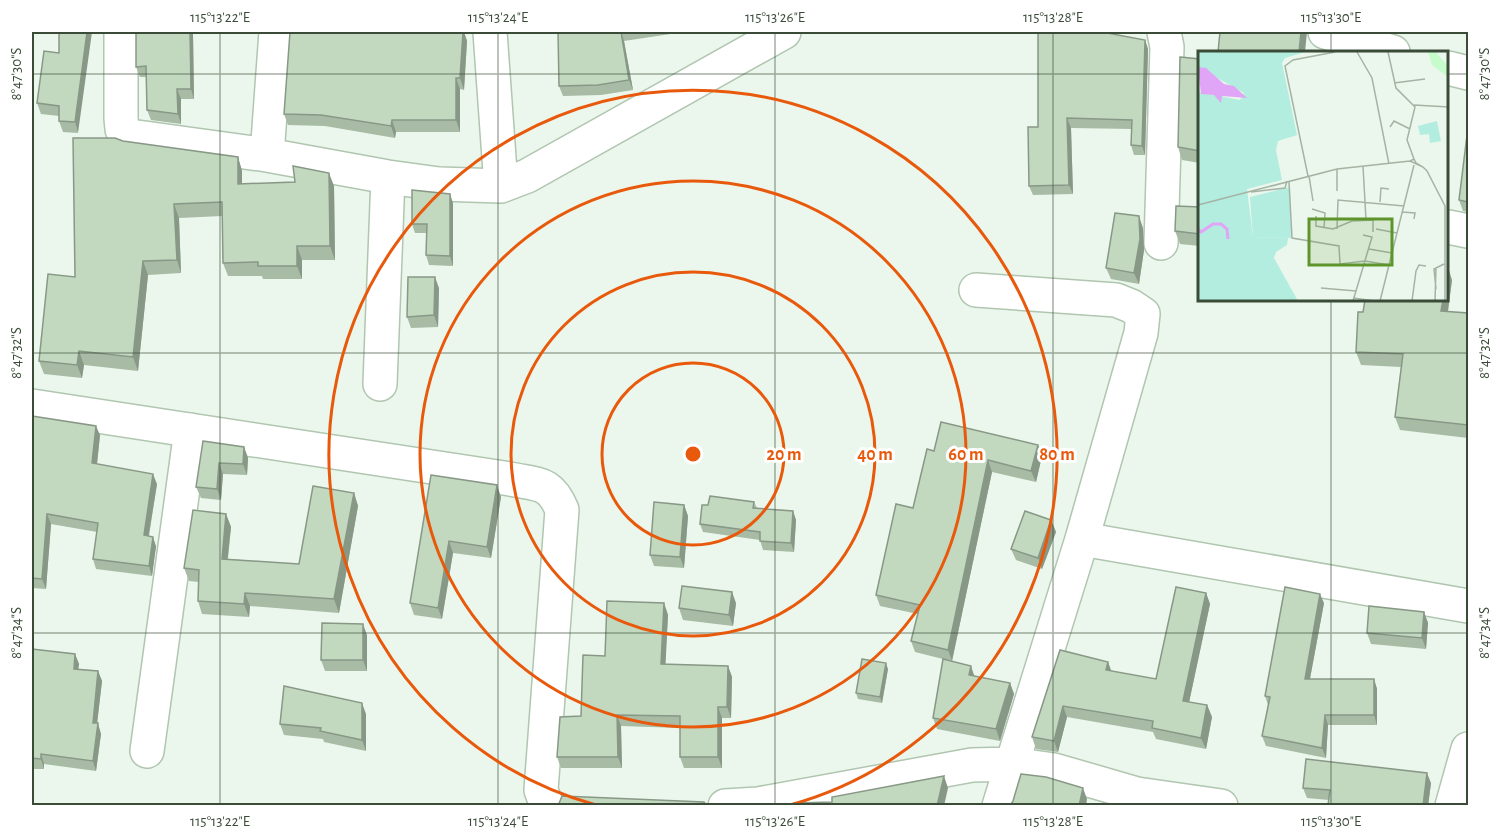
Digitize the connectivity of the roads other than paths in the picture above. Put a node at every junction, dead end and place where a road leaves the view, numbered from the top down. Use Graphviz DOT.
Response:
graph roads {
  1 [pos="121,32"];
  2 [pos="276,32"];
  3 [pos="490,32"];
  4 [pos="784,32"];
  5 [pos="1164,32"];
  6 [pos="1325,32"];
  7 [pos="1390,51"];
  8 [pos="1449,68"];
  9 [pos="1468,73"];
  10 [pos="267,155"];
  11 [pos="388,177"];
  12 [pos="501,186"];
  13 [pos="1449,227"];
  14 [pos="1468,231"];
  15 [pos="1161,243"];
  16 [pos="976,290"];
  17 [pos="380,384"];
  18 [pos="32,406"];
  19 [pos="191,430"];
  20 [pos="1082,539"];
  21 [pos="1468,606"];
  22 [pos="1468,749"];
  23 [pos="147,751"];
  24 [pos="1011,764"];
  25 [pos="549,806"];
  26 [pos="725,806"];
  27 [pos="999,806"];
  28 [pos="1221,806"];
  29 [pos="1452,806"];
  1 -- 10 [label="street"];
  2 -- 10 [label="street"];
  3 -- 12 [label="street"];
  4 -- 12 [label="street"];
  5 -- 15 [label="street"];
  6 -- 7 [label="street"];
  8 -- 9 [label="street"];
  10 -- 11 [label="street"];
  11 -- 12 [label="street"];
  11 -- 17 [label="street"];
  13 -- 14 [label="street"];
  16 -- 20 [label="street"];
  18 -- 19 [label="street"];
  19 -- 23 [label="street"];
  19 -- 25 [label="street"];
  20 -- 21 [label="street"];
  20 -- 24 [label="street"];
  22 -- 29 [label="street"];
  24 -- 26 [label="street"];
  24 -- 27 [label="street"];
  24 -- 28 [label="street"];
}
